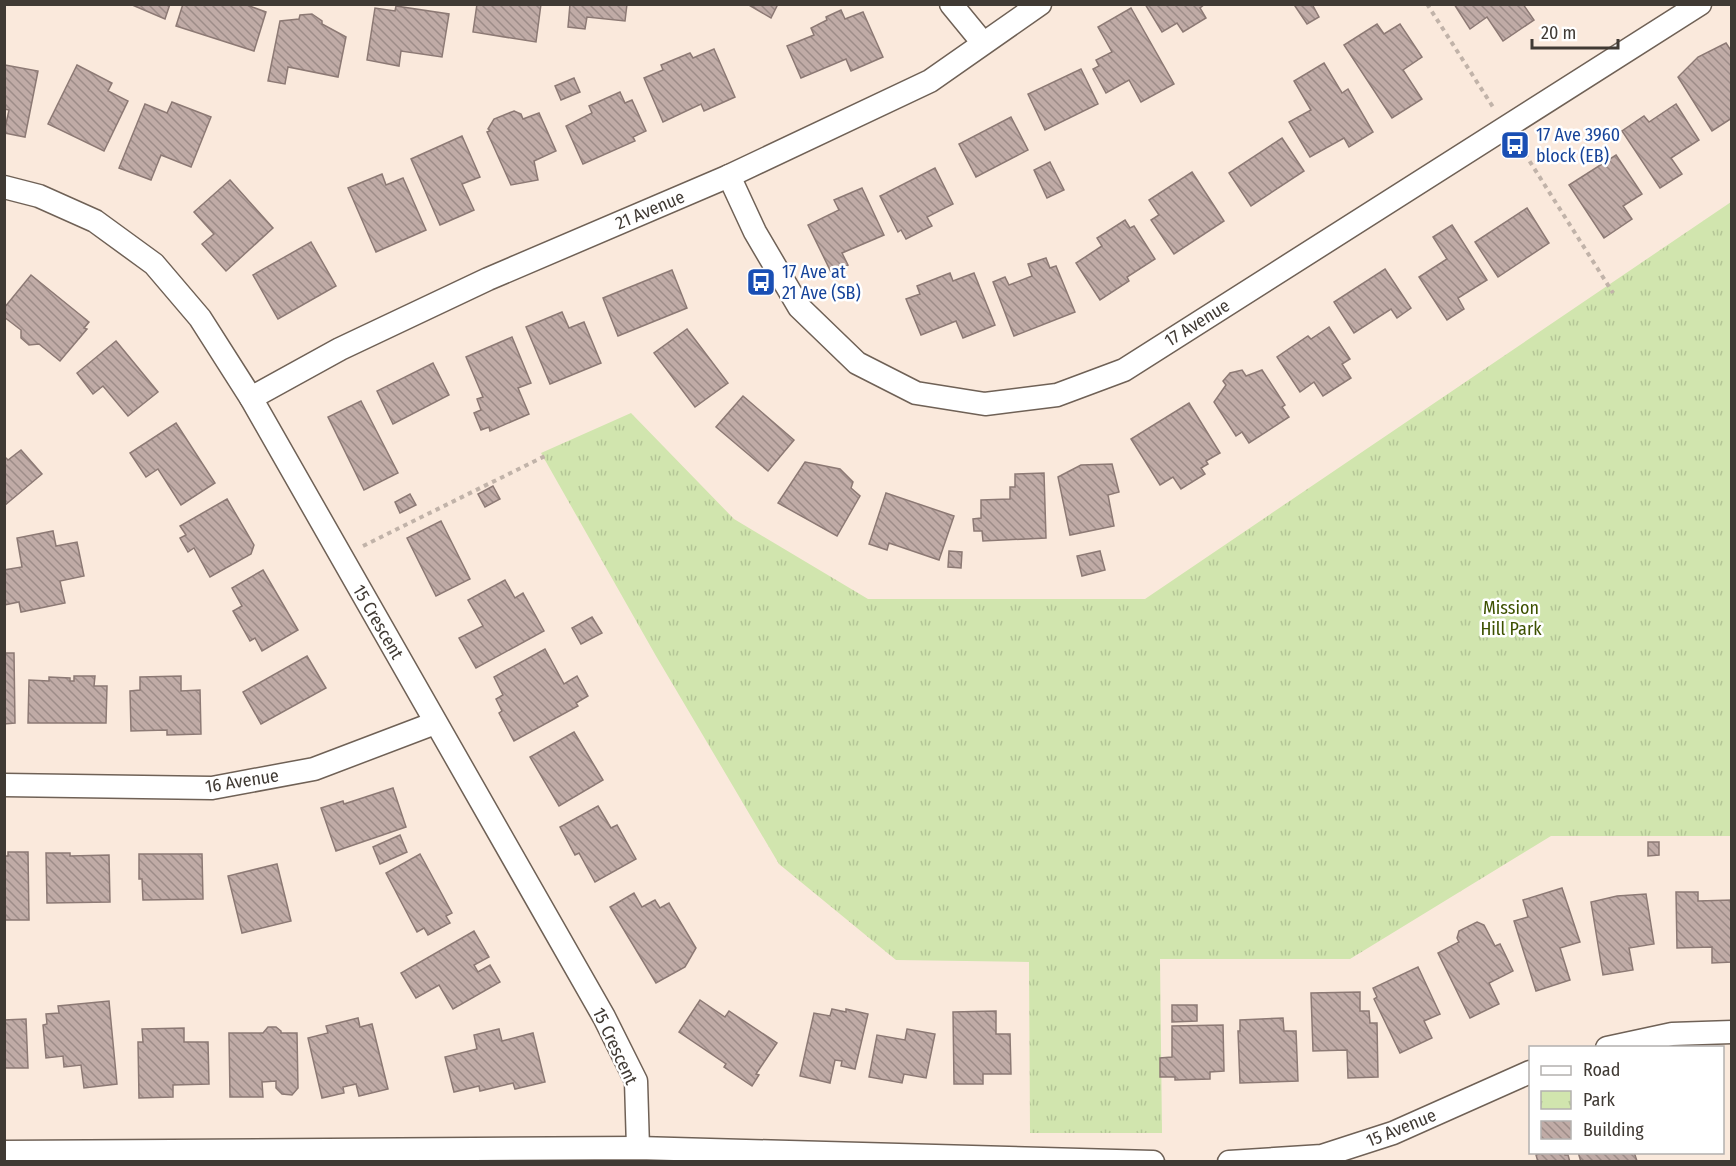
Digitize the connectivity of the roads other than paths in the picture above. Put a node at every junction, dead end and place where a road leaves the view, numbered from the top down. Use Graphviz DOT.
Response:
graph roads {
  1 [pos="951,4"];
  2 [pos="1040,4"];
  3 [pos="1700,4"];
  4 [pos="983,43"];
  5 [pos="729,176"];
  6 [pos="4,187"];
  7 [pos="251,398"];
  8 [pos="435,723"];
  9 [pos="4,785"];
  10 [pos="1731,1032"];
  11 [pos="1612,1046"];
  12 [pos="1529,1072"];
  13 [pos="638,1148"];
  14 [pos="4,1152"];
  15 [pos="1153,1161"];
  16 [pos="1230,1161"];
  1 -- 4 [label="street"];
  2 -- 4 [label="street, 21 Avenue"];
  3 -- 5 [label="street, 17 Avenue"];
  4 -- 5 [label="street, 21 Avenue"];
  5 -- 7 [label="street, 21 Avenue"];
  6 -- 7 [label="street, 15 Crescent"];
  7 -- 8 [label="street, 15 Crescent"];
  8 -- 9 [label="street, 16 Avenue"];
  8 -- 13 [label="street, 15 Crescent"];
  10 -- 11 [label="street"];
  12 -- 16 [label="street, 15 Avenue"];
  13 -- 14 [label="street"];
  13 -- 15 [label="street"];
}
